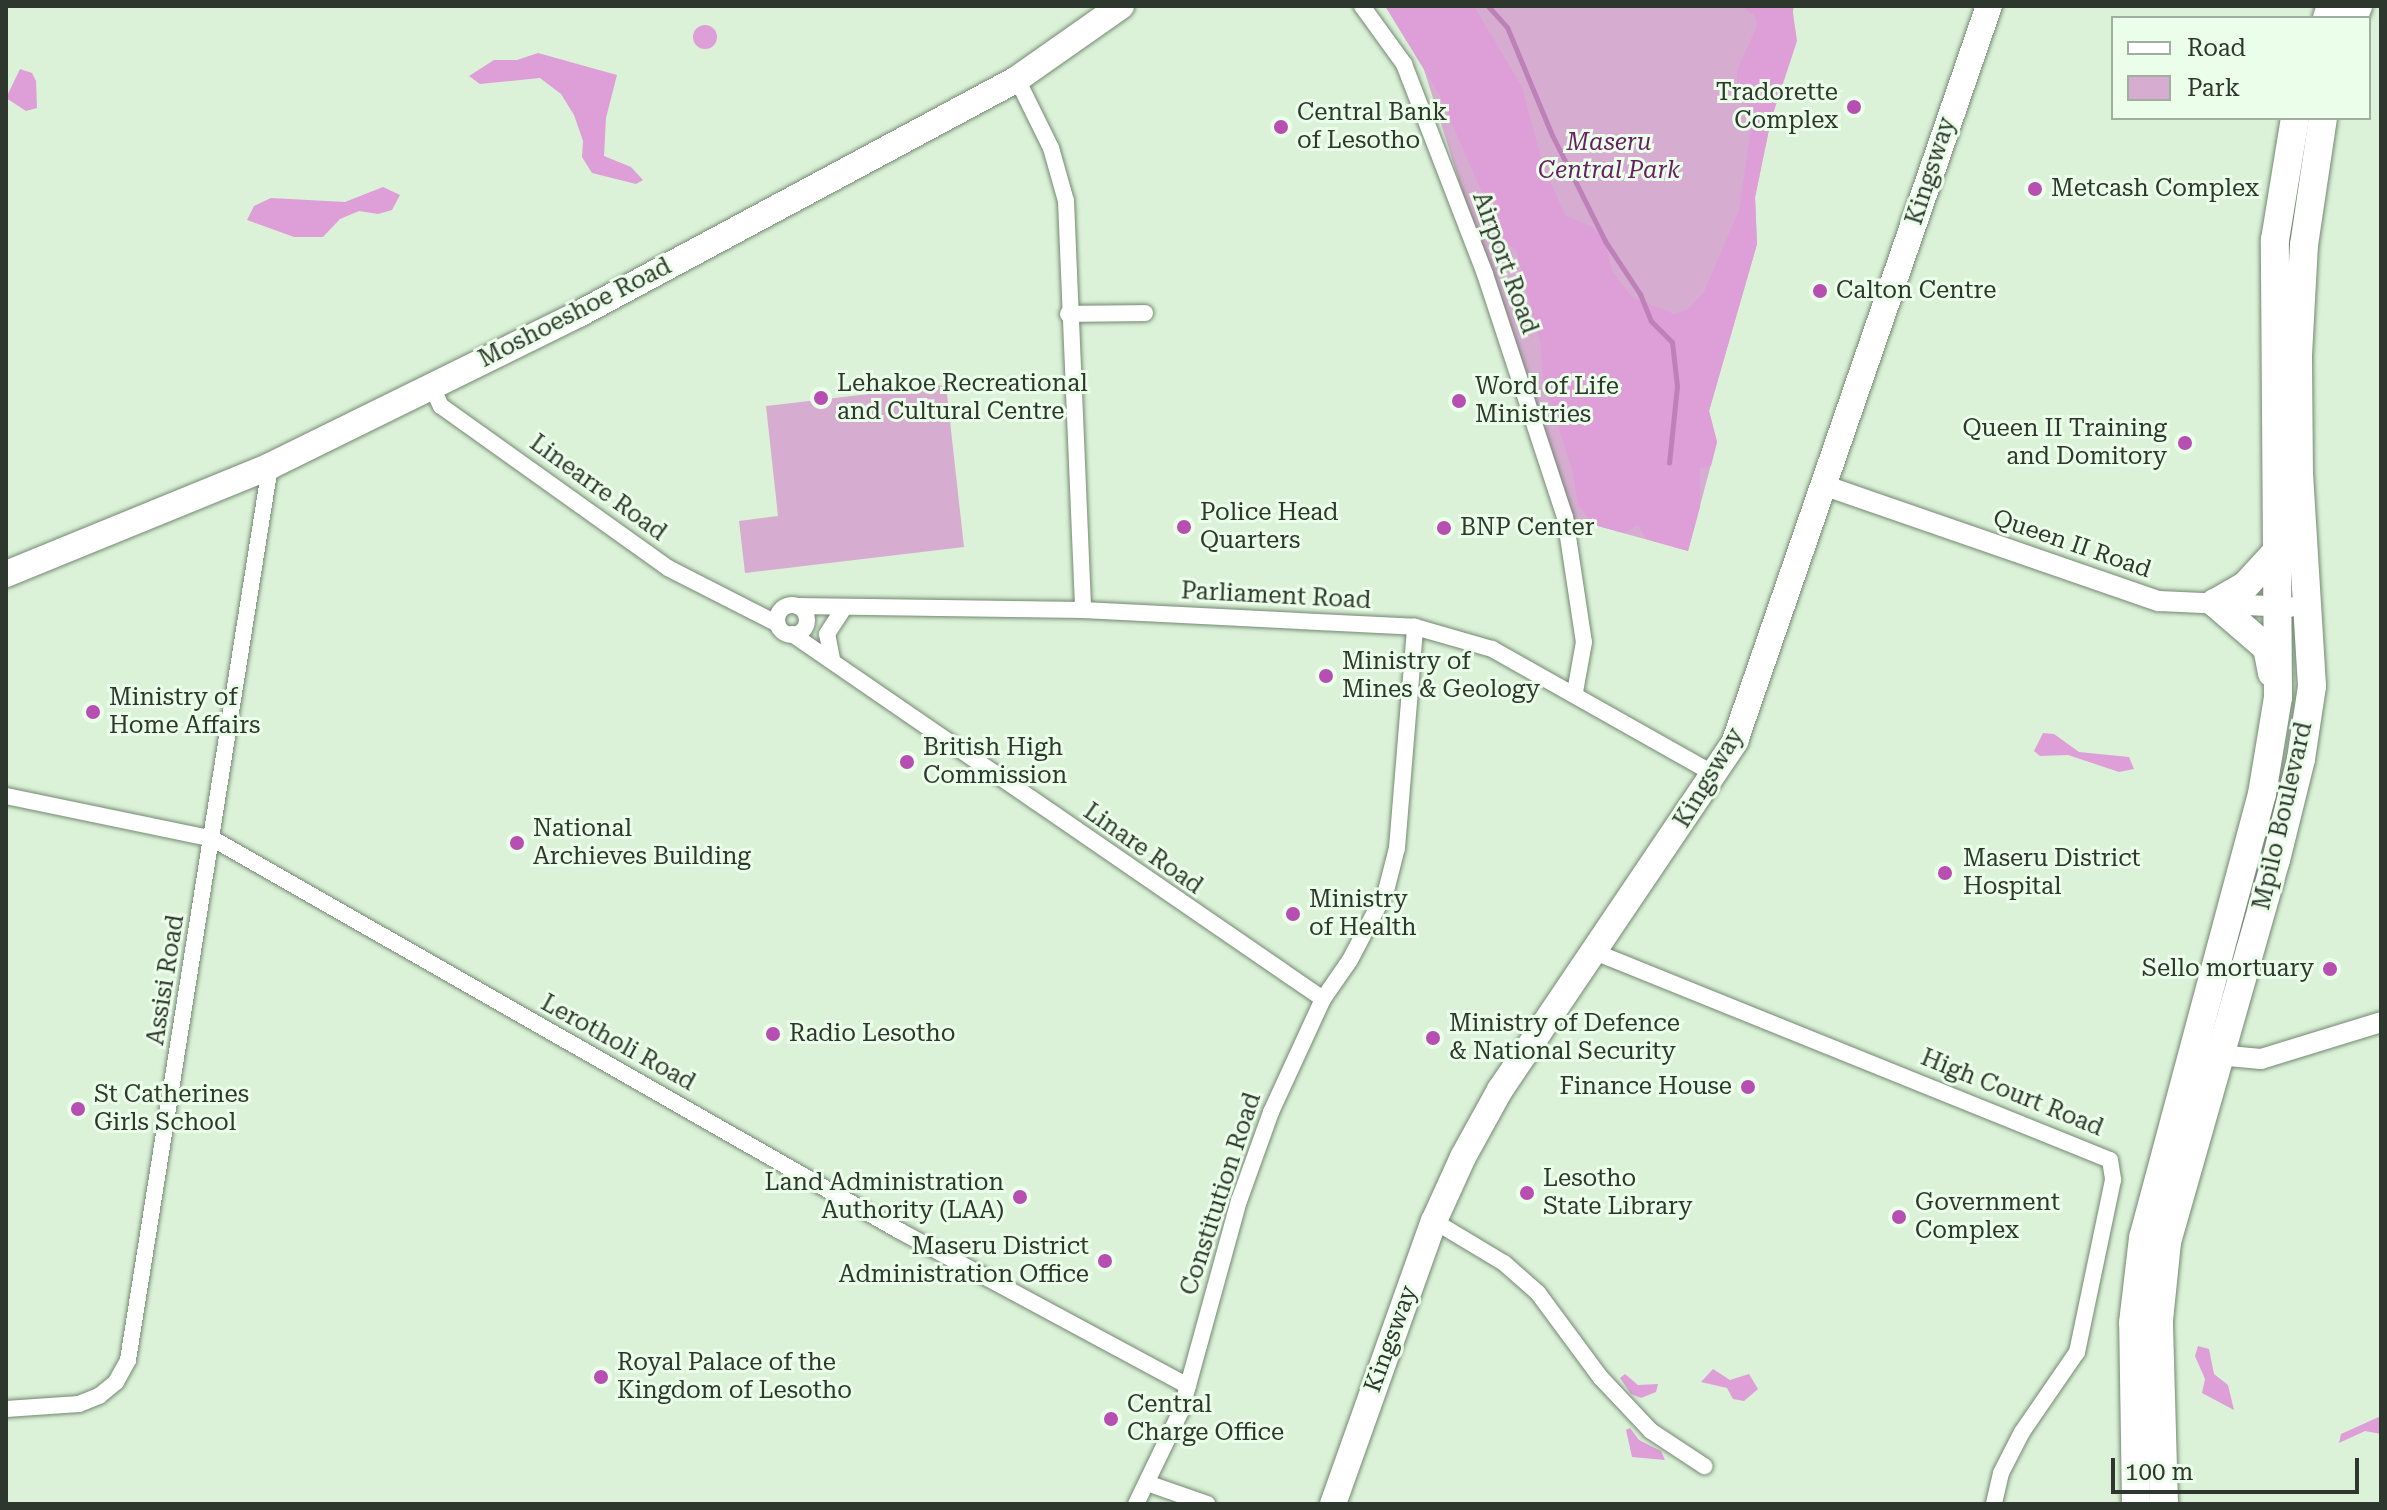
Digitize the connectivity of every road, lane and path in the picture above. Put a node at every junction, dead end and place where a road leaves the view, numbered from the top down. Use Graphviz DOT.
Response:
graph roads {
  1 [pos="1121,6"];
  2 [pos="1362,6"];
  3 [pos="1989,6"];
  4 [pos="1017,79"];
  5 [pos="2295,120"];
  6 [pos="2323,120"];
  7 [pos="1145,313"];
  8 [pos="1068,314"];
  9 [pos="432,387"];
  10 [pos="270,466"];
  11 [pos="1826,486"];
  12 [pos="2279,549"];
  13 [pos="6,574"];
  14 [pos="2215,603"];
  15 [pos="791,606"];
  16 [pos="753,607"];
  17 [pos="2278,607"];
  18 [pos="2308,607"];
  19 [pos="1083,610"];
  20 [pos="840,612"];
  21 [pos="778,624"];
  22 [pos="1415,627"];
  23 [pos="800,628"];
  24 [pos="826,655"];
  25 [pos="1575,692"];
  26 [pos="2278,697"];
  27 [pos="1716,775"];
  28 [pos="6,796"];
  29 [pos="213,839"];
  30 [pos="1595,952"];
  31 [pos="1323,999"];
  32 [pos="2381,1022"];
  33 [pos="2207,1054"];
  34 [pos="1434,1221"];
  35 [pos="1188,1386"];
  36 [pos="6,1409"];
  37 [pos="1704,1466"];
  38 [pos="1147,1483"];
  39 [pos="1136,1504"];
  40 [pos="1207,1504"];
  41 [pos="1333,1504"];
  42 [pos="1994,1504"];
  43 [pos="2136,1504"];
  44 [pos="2164,1504"];
  1 -- 4 [label="main road, Moshoeshoe Road"];
  2 -- 25 [label="street, Airport Road"];
  3 -- 11 [label="main road, Kingsway"];
  4 -- 8 [label="street"];
  4 -- 9 [label="main road, Moshoeshoe Road"];
  5 -- 12 [label="highway, Mpilo Boulevard"];
  6 -- 18 [label="highway, Mpilo Boulevard"];
  7 -- 8 [label="street"];
  8 -- 19 [label="street"];
  9 -- 10 [label="main road, Moshoeshoe Road"];
  9 -- 16 [label="street, Linearre Road"];
  10 -- 13 [label="main road, Moshoeshoe Road"];
  10 -- 29 [label="street, Assisi Road"];
  11 -- 14 [label="street, Queen II Road"];
  11 -- 27 [label="main road, Kingsway"];
  12 -- 14 [label="highway"];
  12 -- 17 [label="highway, Mpilo Boulevard"];
  14 -- 17 [label="street, Queen II Road"];
  14 -- 26 [label="highway"];
  15 -- 16 [label="street, Linearre Road"];
  15 -- 20 [label="street, Parliament Road"];
  15 -- 21 [label="street"];
  15 -- 23 [label="street"];
  16 -- 21 [label="street, Linearre Road"];
  17 -- 18 [label="street, Queen II Road"];
  17 -- 26 [label="highway, Mpilo Boulevard"];
  18 -- 33 [label="highway, Mpilo Boulevard"];
  19 -- 20 [label="street, Parliament Road"];
  19 -- 22 [label="street, Parliament Road"];
  20 -- 23 [label="street, Parliament Road"];
  20 -- 24 [label="street"];
  21 -- 23 [label="street, Linearre Road"];
  22 -- 25 [label="street, Parliament Road"];
  22 -- 31 [label="street, Constitution Road"];
  23 -- 24 [label="street, Linare Road"];
  24 -- 31 [label="street, Linare Road"];
  25 -- 27 [label="street, Parliament Road"];
  26 -- 33 [label="highway, Mpilo Boulevard"];
  27 -- 30 [label="main road, Kingsway"];
  28 -- 29 [label="street, Lerotholi Road"];
  29 -- 35 [label="street, Lerotholi Road"];
  29 -- 36 [label="street, Assisi Road"];
  30 -- 34 [label="main road, Kingsway"];
  30 -- 42 [label="street, High Court Road"];
  31 -- 35 [label="street, Constitution Road"];
  32 -- 33 [label="street"];
  33 -- 43 [label="highway, Mpilo Boulevard"];
  33 -- 44 [label="highway, Mpilo Boulevard"];
  34 -- 37 [label="street"];
  34 -- 41 [label="main road, Kingsway"];
  35 -- 38 [label="street, Constitution Road"];
  38 -- 39 [label="street, Constitution Road"];
  38 -- 40 [label="street"];
}
